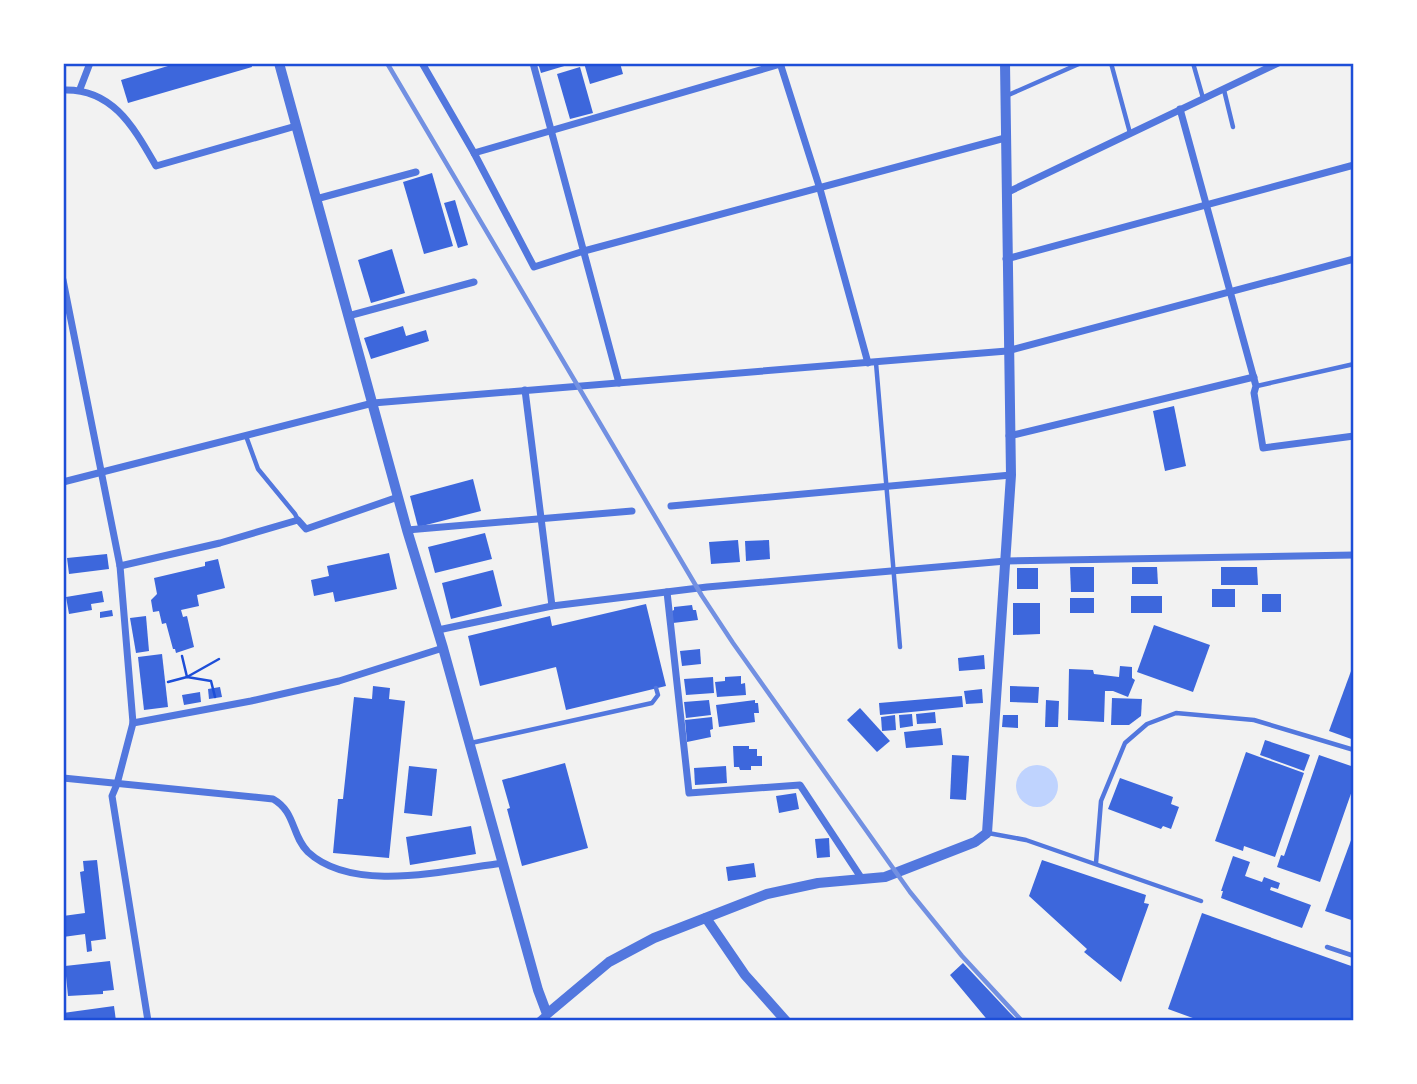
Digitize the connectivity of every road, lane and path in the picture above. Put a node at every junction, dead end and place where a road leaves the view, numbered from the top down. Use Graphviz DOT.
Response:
graph roads {
  1 [pos="90,63"];
  2 [pos="279,63"];
  3 [pos="422,63"];
  4 [pos="533,63"];
  5 [pos="781,63"];
  6 [pos="1005,63"];
  7 [pos="1081,63"];
  8 [pos="1111,63"];
  9 [pos="1192,63"];
  10 [pos="1278,63"];
  11 [pos="80,89"];
  12 [pos="1224,89"];
  13 [pos="63,90"];
  14 [pos="1005,97"];
  15 [pos="1203,98"];
  16 [pos="1180,109"];
  17 [pos="296,126"];
  18 [pos="1233,127"];
  19 [pos="551,131"];
  20 [pos="1130,133"];
  21 [pos="1005,138"];
  22 [pos="474,153"];
  23 [pos="1354,165"];
  24 [pos="416,172"];
  25 [pos="820,189"];
  26 [pos="1006,193"];
  27 [pos="316,198"];
  28 [pos="1207,205"];
  29 [pos="584,251"];
  30 [pos="1006,259"];
  31 [pos="1354,259"];
  32 [pos="63,280"];
  33 [pos="474,282"];
  34 [pos="1231,291"];
  35 [pos="348,316"];
  36 [pos="1007,351"];
  37 [pos="872,363"];
  38 [pos="1354,364"];
  39 [pos="1254,377"];
  40 [pos="619,383"];
  41 [pos="1256,386"];
  42 [pos="525,390"];
  43 [pos="373,403"];
  44 [pos="246,435"];
  45 [pos="1009,436"];
  46 [pos="1354,436"];
  47 [pos="100,472"];
  48 [pos="1011,475"];
  49 [pos="63,482"];
  50 [pos="887,485"];
  51 [pos="398,497"];
  52 [pos="671,506"];
  53 [pos="632,511"];
  54 [pos="541,519"];
  55 [pos="298,520"];
  56 [pos="407,530"];
  57 [pos="1354,555"];
  58 [pos="1006,561"];
  59 [pos="120,566"];
  60 [pos="893,571"];
  61 [pos="667,592"];
  62 [pos="552,606"];
  63 [pos="438,630"];
  64 [pos="900,647"];
  65 [pos="443,648"];
  66 [pos="182,656"];
  67 [pos="219,659"];
  68 [pos="187,677"];
  69 [pos="168,682"];
  70 [pos="656,688"];
  71 [pos="217,707"];
  72 [pos="133,723"];
  73 [pos="470,744"];
  74 [pos="1354,750"];
  75 [pos="63,778"];
  76 [pos="117,784"];
  77 [pos="987,833"];
  78 [pos="503,863"];
  79 [pos="1096,863"];
  80 [pos="862,879"];
  81 [pos="1201,901"];
  82 [pos="706,918"];
  83 [pos="1327,947"];
  84 [pos="1354,956"];
  85 [pos="546,1019"];
  86 [pos="148,1021"];
  87 [pos="786,1021"];
  1 -- 11 [label="street"];
  2 -- 17 [label="street"];
  3 -- 22 [label="street"];
  4 -- 19 [label="street"];
  5 -- 19 [label="street"];
  5 -- 25 [label="street"];
  6 -- 14 [label="street"];
  7 -- 14 [label="lane"];
  8 -- 20 [label="lane"];
  9 -- 15 [label="lane"];
  10 -- 12 [label="street"];
  11 -- 13 [label="street"];
  11 -- 17 [label="street"];
  12 -- 15 [label="street"];
  12 -- 18 [label="lane"];
  14 -- 21 [label="street"];
  15 -- 16 [label="street"];
  16 -- 20 [label="street"];
  16 -- 28 [label="street"];
  17 -- 27 [label="street"];
  19 -- 22 [label="street"];
  19 -- 29 [label="street"];
  20 -- 26 [label="street"];
  21 -- 25 [label="street"];
  21 -- 26 [label="street"];
  22 -- 29 [label="street"];
  23 -- 28 [label="street"];
  24 -- 27 [label="street"];
  25 -- 29 [label="street"];
  25 -- 37 [label="street"];
  26 -- 30 [label="street"];
  27 -- 35 [label="street"];
  28 -- 30 [label="street"];
  28 -- 34 [label="street"];
  29 -- 40 [label="street"];
  30 -- 36 [label="street"];
  31 -- 34 [label="street"];
  32 -- 47 [label="street"];
  33 -- 35 [label="street"];
  34 -- 36 [label="street"];
  34 -- 39 [label="street"];
  35 -- 43 [label="street"];
  36 -- 37 [label="street"];
  36 -- 45 [label="street"];
  37 -- 40 [label="street"];
  37 -- 50 [label="lane"];
  38 -- 41 [label="lane"];
  39 -- 41 [label="street"];
  39 -- 45 [label="street"];
  40 -- 42 [label="street"];
  41 -- 46 [label="street"];
  42 -- 43 [label="street"];
  42 -- 54 [label="street"];
  43 -- 44 [label="street"];
  43 -- 51 [label="street"];
  44 -- 47 [label="street"];
  44 -- 55 [label="lane"];
  45 -- 48 [label="street"];
  47 -- 49 [label="street"];
  47 -- 59 [label="street"];
  48 -- 50 [label="street"];
  48 -- 58 [label="street"];
  50 -- 52 [label="street"];
  50 -- 60 [label="lane"];
  51 -- 55 [label="street"];
  51 -- 56 [label="street"];
  53 -- 54 [label="street"];
  54 -- 56 [label="street"];
  54 -- 62 [label="street"];
  55 -- 59 [label="street"];
  56 -- 63 [label="street"];
  57 -- 58 [label="street"];
  58 -- 60 [label="street"];
  58 -- 77 [label="street"];
  59 -- 72 [label="street"];
  60 -- 61 [label="street"];
  60 -- 64 [label="lane"];
  61 -- 62 [label="street"];
  61 -- 80 [label="street"];
  62 -- 63 [label="street"];
  63 -- 65 [label="street"];
  65 -- 71 [label="street"];
  65 -- 73 [label="street"];
  66 -- 68 [label="path"];
  67 -- 68 [label="path"];
  68 -- 69 [label="path"];
  68 -- 71 [label="path"];
  70 -- 73 [label="lane"];
  71 -- 72 [label="street"];
  72 -- 76 [label="street"];
  73 -- 78 [label="street"];
  74 -- 79 [label="lane"];
  75 -- 76 [label="street"];
  76 -- 78 [label="street"];
  76 -- 86 [label="street"];
  77 -- 79 [label="lane"];
  77 -- 80 [label="street"];
  78 -- 85 [label="street"];
  79 -- 81 [label="lane"];
  80 -- 82 [label="street"];
  82 -- 85 [label="street"];
  82 -- 87 [label="street"];
  83 -- 84 [label="lane"];
}
